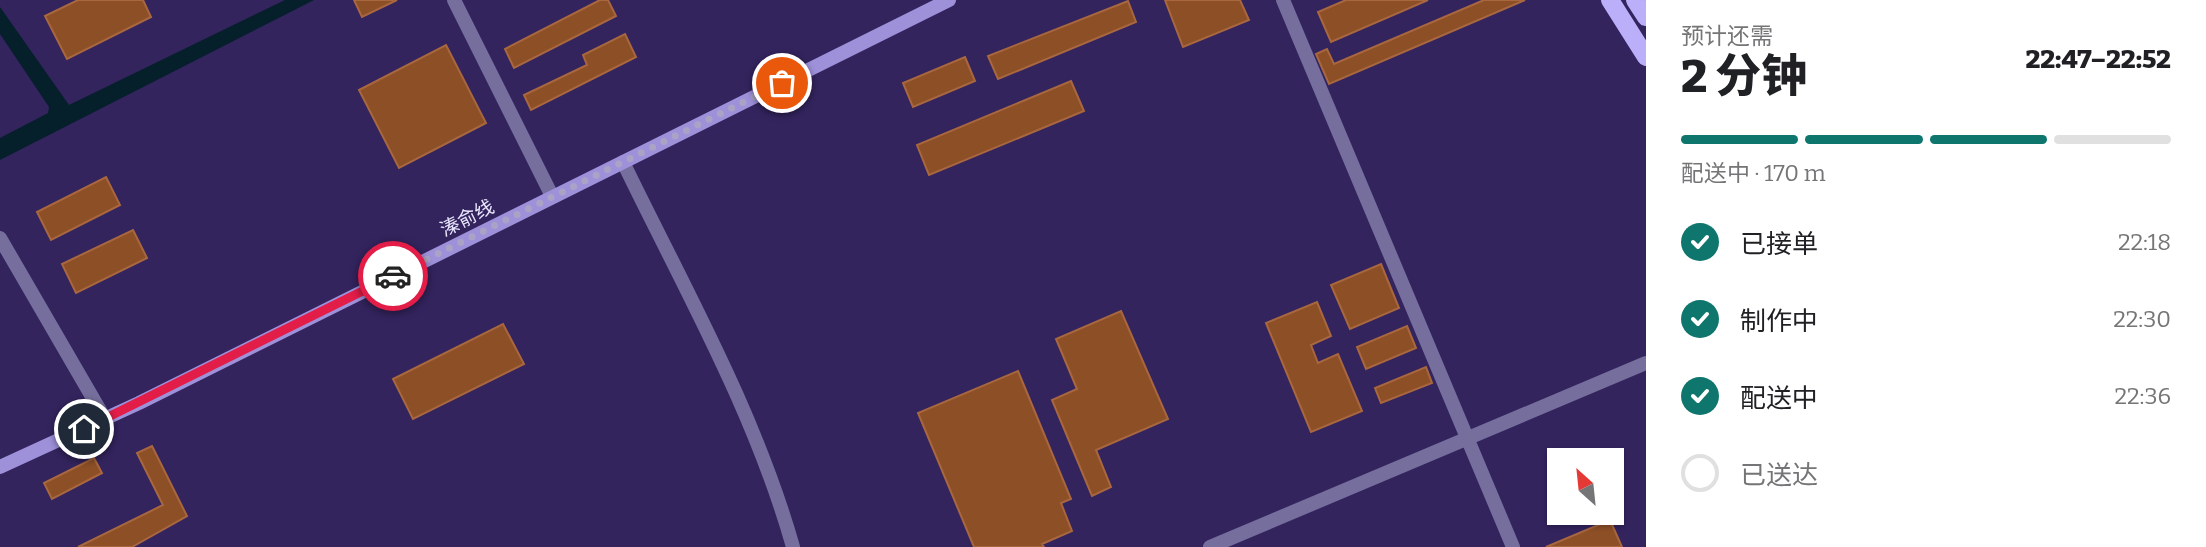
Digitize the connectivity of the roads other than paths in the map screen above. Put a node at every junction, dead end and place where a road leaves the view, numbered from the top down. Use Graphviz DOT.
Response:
graph roads {
  1 [pos="454,0"];
  2 [pos="949,0"];
  3 [pos="1283,0"];
  4 [pos="1610,0"];
  5 [pos="1635,0"];
  6 [pos="1646,17"];
  7 [pos="1646,57"];
  8 [pos="623,162"];
  9 [pos="552,197"];
  10 [pos="0,238"];
  11 [pos="1646,363"];
  12 [pos="105,419"];
  13 [pos="1467,437"];
  14 [pos="0,467"];
  15 [pos="793,547"];
  16 [pos="1210,547"];
  17 [pos="1513,547"];
  1 -- 9 [label="street"];
  2 -- 8 [label="main road, 溱俞线"];
  3 -- 13 [label="street"];
  4 -- 7 [label="main road"];
  5 -- 6 [label="main road"];
  8 -- 9 [label="main road, 溱俞线"];
  8 -- 15 [label="street"];
  9 -- 12 [label="main road, 溱俞线"];
  10 -- 12 [label="street"];
  11 -- 13 [label="street"];
  12 -- 14 [label="main road, 溱俞线"];
  13 -- 16 [label="street"];
  13 -- 17 [label="street"];
}
